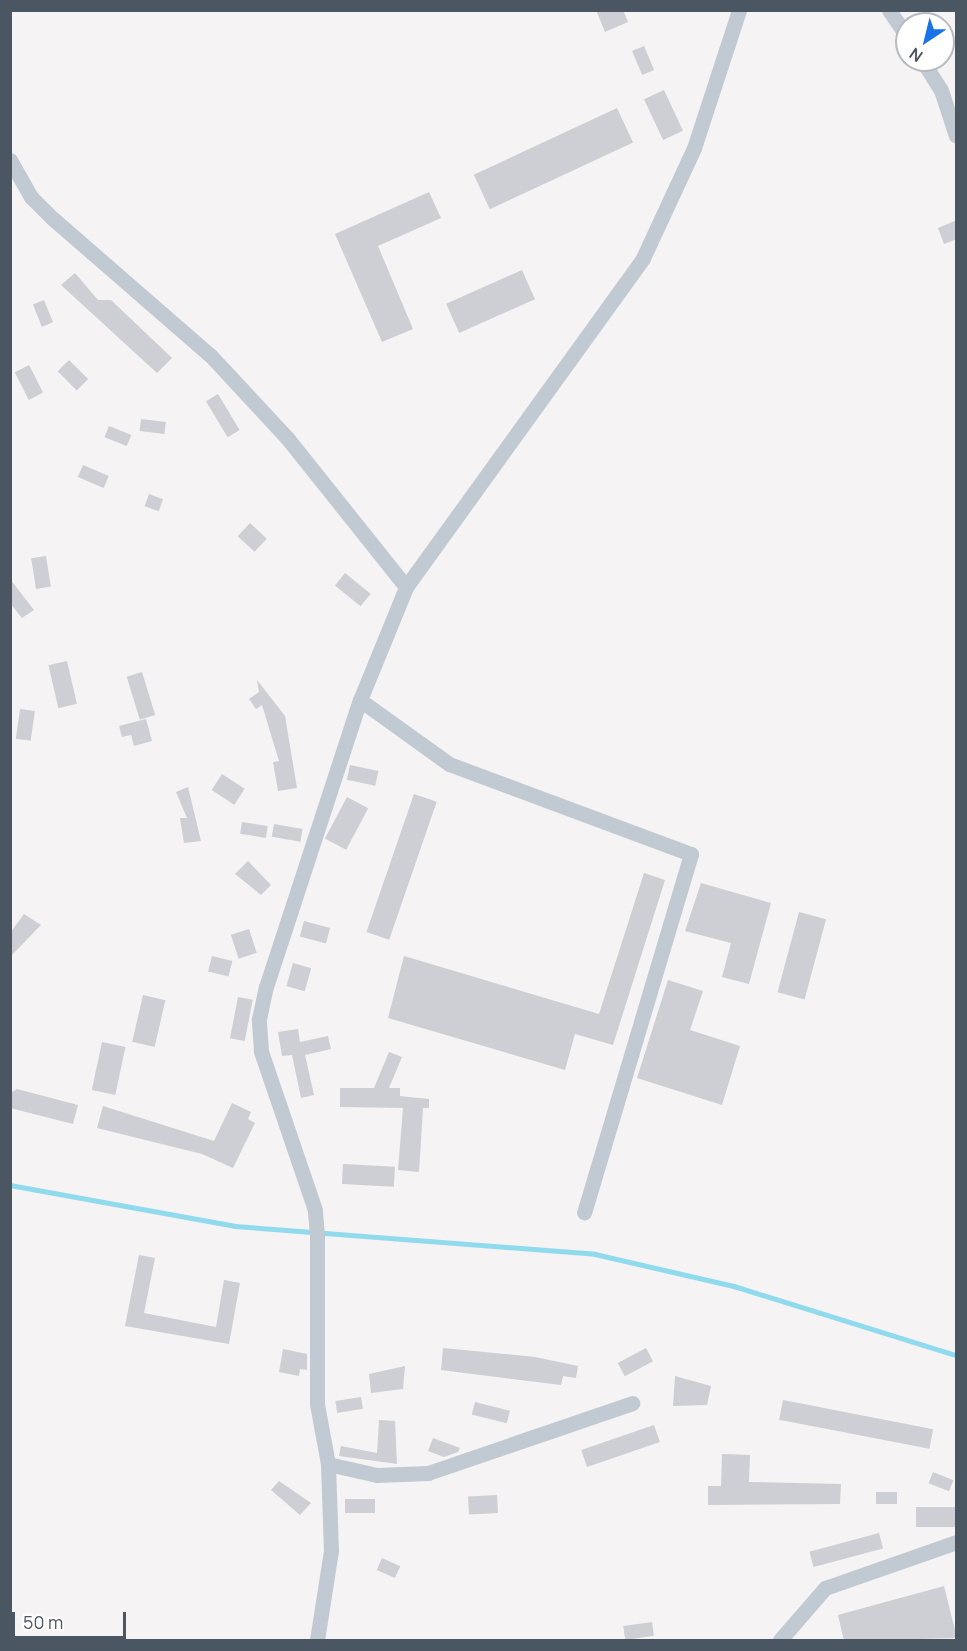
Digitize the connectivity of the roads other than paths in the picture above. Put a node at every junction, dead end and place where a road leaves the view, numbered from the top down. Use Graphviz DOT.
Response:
graph roads {
  1 [pos="739,10"];
  2 [pos="930,72"];
  3 [pos="957,136"];
  4 [pos="10,160"];
  5 [pos="406,587"];
  6 [pos="360,700"];
  7 [pos="584,1212"];
  8 [pos="632,1403"];
  9 [pos="328,1464"];
  10 [pos="957,1542"];
  11 [pos="317,1641"];
  12 [pos="780,1641"];
  1 -- 5 [label="street"];
  2 -- 3 [label="street"];
  4 -- 5 [label="street"];
  5 -- 6 [label="street"];
  6 -- 7 [label="street"];
  6 -- 9 [label="street"];
  8 -- 9 [label="street"];
  9 -- 11 [label="street"];
  10 -- 12 [label="street"];
}
